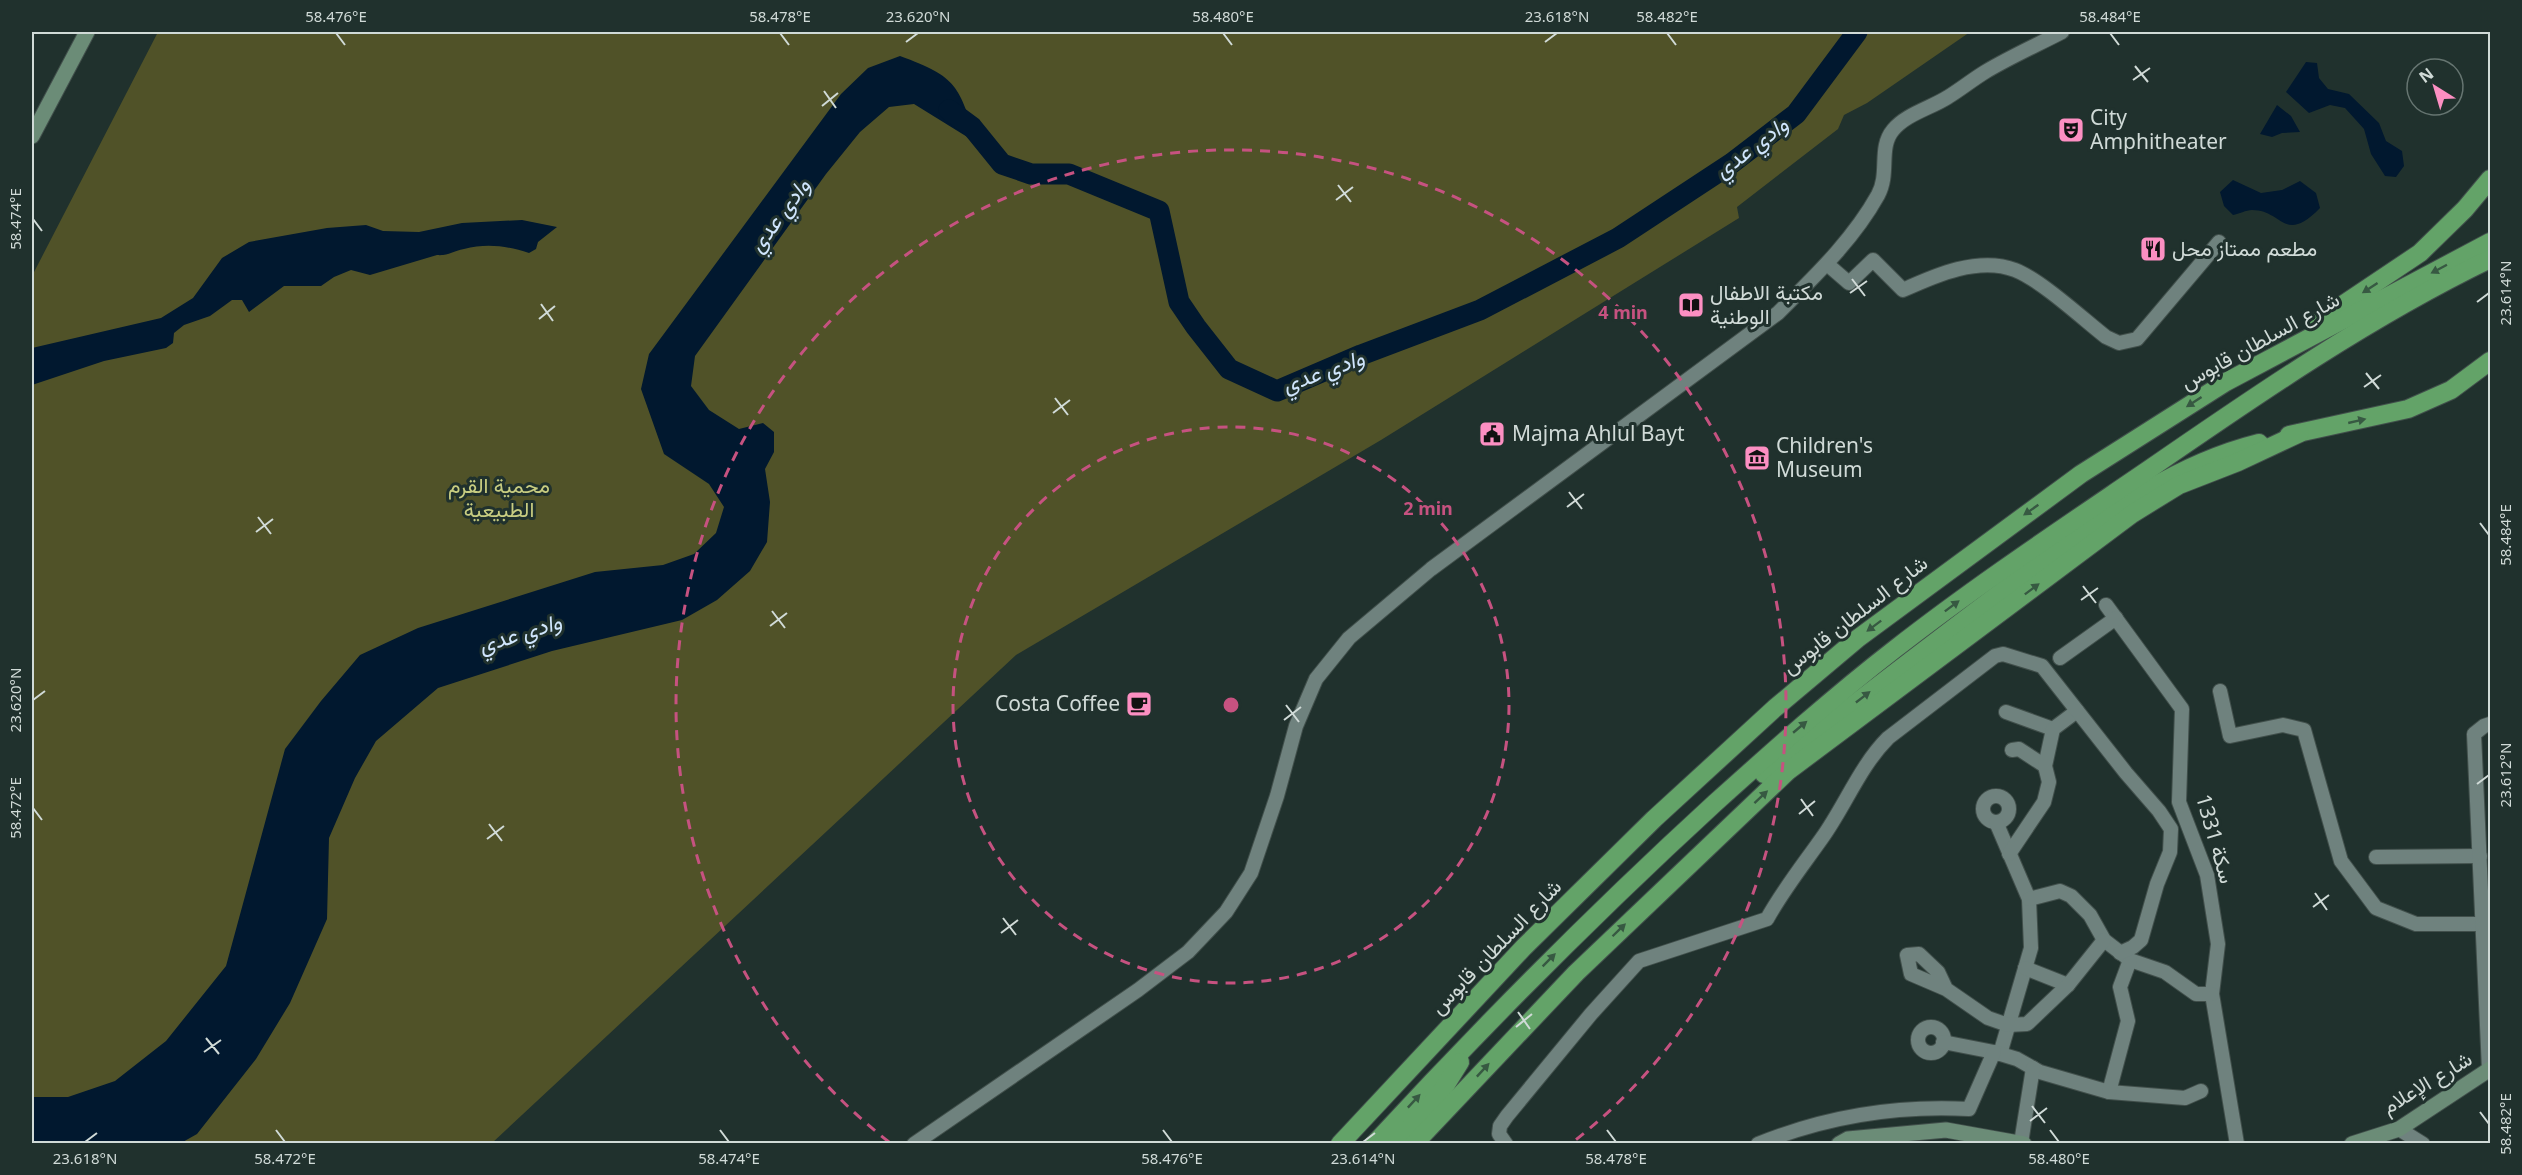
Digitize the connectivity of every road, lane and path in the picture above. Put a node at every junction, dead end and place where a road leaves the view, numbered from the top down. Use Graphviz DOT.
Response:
graph roads {
  1 [pos="87,32"];
  2 [pos="2062,32"];
  3 [pos="32,136"];
  4 [pos="2490,178"];
  5 [pos="2219,242"];
  6 [pos="2490,242"];
  7 [pos="2490,259"];
  8 [pos="1827,264"];
  9 [pos="2490,362"];
  10 [pos="2226,382"];
  11 [pos="2300,433"];
  12 [pos="2106,605"];
  13 [pos="2116,618"];
  14 [pos="2060,658"];
  15 [pos="2220,691"];
  16 [pos="2077,711"];
  17 [pos="2006,712"];
  18 [pos="2490,724"];
  19 [pos="2053,729"];
  20 [pos="2012,750"];
  21 [pos="2045,766"];
  22 [pos="1996,822"];
  23 [pos="2009,854"];
  24 [pos="2480,856"];
  25 [pos="2376,857"];
  26 [pos="1652,862"];
  27 [pos="2029,899"];
  28 [pos="2487,925"];
  29 [pos="2104,940"];
  30 [pos="2125,956"];
  31 [pos="2025,968"];
  32 [pos="2067,985"];
  33 [pos="1946,989"];
  34 [pos="2212,994"];
  35 [pos="2008,1025"];
  36 [pos="1479,1030"];
  37 [pos="1943,1042"];
  38 [pos="1997,1053"];
  39 [pos="2033,1068"];
  40 [pos="2490,1070"];
  41 [pos="2201,1091"];
  42 [pos="2109,1092"];
  43 [pos="2399,1129"];
  44 [pos="914,1143"];
  45 [pos="1340,1143"];
  46 [pos="1374,1143"];
  47 [pos="1396,1143"];
  48 [pos="1414,1143"];
  49 [pos="1506,1143"];
  50 [pos="1758,1143"];
  51 [pos="1839,1143"];
  52 [pos="2022,1143"];
  53 [pos="2237,1143"];
  54 [pos="2352,1143"];
  55 [pos="2423,1143"];
  1 -- 3 [label="main road"];
  2 -- 8 [label="street"];
  4 -- 10 [label="highway, one-way"];
  5 -- 8 [label="street"];
  6 -- 10 [label="highway, شارع السلطان قابوس, one-way"];
  26 -- 7 [label="highway, شارع السلطان قابوس, one-way"];
  8 -- 44 [label="street"];
  11 -- 9 [label="highway, one-way"];
  10 -- 45 [label="highway, شارع السلطان قابوس, one-way"];
  26 -- 11 [label="highway, one-way"];
  48 -- 11 [label="highway, one-way"];
  12 -- 13 [label="street, سكة 1331"];
  13 -- 14 [label="street"];
  13 -- 34 [label="street, سكة 1331"];
  15 -- 28 [label="street"];
  16 -- 19 [label="street"];
  16 -- 30 [label="street"];
  16 -- 49 [label="street"];
  17 -- 19 [label="street"];
  18 -- 24 [label="street"];
  19 -- 21 [label="street"];
  20 -- 21 [label="street"];
  21 -- 23 [label="street"];
  22 -- 23 [label="street"];
  23 -- 27 [label="street"];
  24 -- 25 [label="street"];
  24 -- 28 [label="street"];
  36 -- 26 [label="highway, شارع السلطان قابوس, one-way"];
  27 -- 29 [label="street"];
  27 -- 31 [label="street"];
  28 -- 40 [label="street"];
  29 -- 30 [label="street"];
  29 -- 32 [label="street"];
  30 -- 34 [label="street"];
  30 -- 42 [label="street"];
  31 -- 32 [label="street"];
  31 -- 35 [label="street"];
  32 -- 35 [label="street"];
  33 -- 35 [label="street"];
  34 -- 53 [label="street, سكة 1331"];
  35 -- 38 [label="street"];
  46 -- 36 [label="highway, شارع السلطان قابوس, one-way"];
  36 -- 47 [label="highway"];
  37 -- 38 [label="street"];
  38 -- 39 [label="street"];
  38 -- 50 [label="street"];
  39 -- 42 [label="street"];
  39 -- 52 [label="street"];
  40 -- 43 [label="main road, شارع الإعلام"];
  41 -- 42 [label="street"];
  43 -- 54 [label="main road, شارع الإعلام"];
  43 -- 55 [label="street"];
  51 -- 52 [label="main road"];
}
